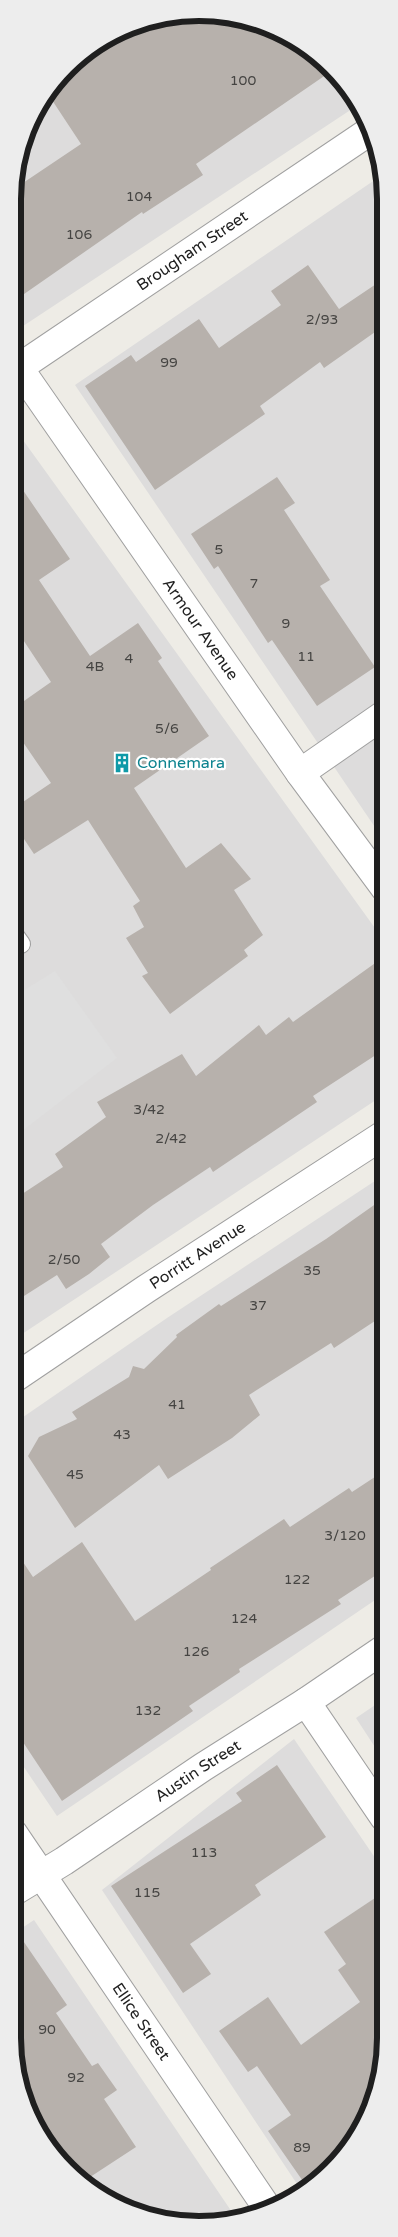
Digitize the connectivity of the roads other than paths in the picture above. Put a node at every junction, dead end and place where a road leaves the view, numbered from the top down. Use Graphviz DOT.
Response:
graph roads {
  1 [pos="364,135"];
  2 [pos="21,367"];
  3 [pos="21,377"];
  4 [pos="377,720"];
  5 [pos="300,773"];
  6 [pos="377,877"];
  7 [pos="377,1139"];
  8 [pos="21,1374"];
  9 [pos="377,1654"];
  10 [pos="306,1702"];
  11 [pos="377,1807"];
  12 [pos="21,1845"];
  13 [pos="41,1876"];
  14 [pos="21,1887"];
  15 [pos="264,2203"];
  1 -- 2 [label="street, Brougham Street"];
  3 -- 5 [label="street, Armour Avenue"];
  4 -- 5 [label="street"];
  5 -- 6 [label="street, Armour Avenue"];
  7 -- 8 [label="street, Porritt Avenue"];
  9 -- 10 [label="street, Austin Street"];
  10 -- 11 [label="street"];
  10 -- 13 [label="street, Austin Street"];
  12 -- 13 [label="street, Ellice Street"];
  13 -- 14 [label="street, Austin Street"];
  13 -- 15 [label="street, Ellice Street"];
}
